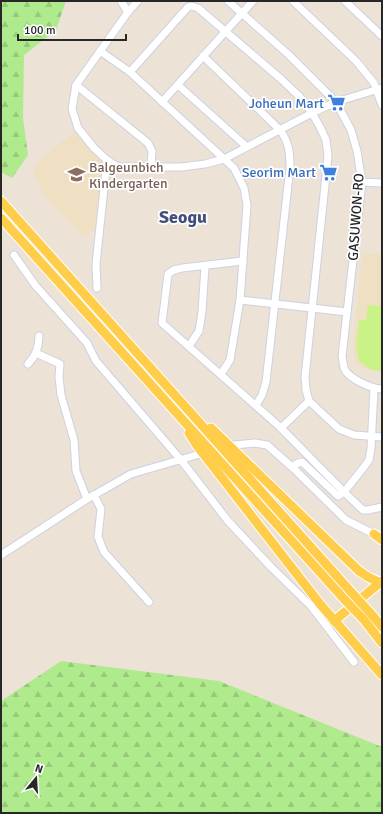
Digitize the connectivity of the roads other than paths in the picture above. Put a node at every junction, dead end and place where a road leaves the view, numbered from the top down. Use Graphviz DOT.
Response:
graph roads {
  1 [pos="121,1"];
  2 [pos="138,1"];
  3 [pos="228,1"];
  4 [pos="253,1"];
  5 [pos="293,1"];
  6 [pos="345,1"];
  7 [pos="128,12"];
  8 [pos="242,13"];
  9 [pos="226,32"];
  10 [pos="382,36"];
  11 [pos="100,52"];
  12 [pos="203,56"];
  13 [pos="130,72"];
  14 [pos="76,85"];
  15 [pos="178,85"];
  16 [pos="380,89"];
  17 [pos="162,102"];
  18 [pos="336,102"];
  19 [pos="382,105"];
  20 [pos="312,113"];
  21 [pos="280,130"];
  22 [pos="246,147"];
  23 [pos="224,159"];
  24 [pos="107,160"];
  25 [pos="151,167"];
  26 [pos="362,182"];
  27 [pos="382,184"];
  28 [pos="1,201"];
  29 [pos="1,218"];
  30 [pos="14,255"];
  31 [pos="243,261"];
  32 [pos="205,266"];
  33 [pos="97,288"];
  34 [pos="240,300"];
  35 [pos="275,304"];
  36 [pos="313,308"];
  37 [pos="347,312"];
  38 [pos="39,336"];
  39 [pos="189,346"];
  40 [pos="36,353"];
  41 [pos="28,364"];
  42 [pos="221,374"];
  43 [pos="378,389"];
  44 [pos="309,400"];
  45 [pos="256,405"];
  46 [pos="188,409"];
  47 [pos="174,410"];
  48 [pos="282,428"];
  49 [pos="371,435"];
  50 [pos="382,437"];
  51 [pos="234,445"];
  52 [pos="200,454"];
  53 [pos="181,460"];
  54 [pos="292,468"];
  55 [pos="344,492"];
  56 [pos="91,497"];
  57 [pos="382,507"];
  58 [pos="378,534"];
  59 [pos="382,540"];
  60 [pos="1,555"];
  61 [pos="382,584"];
  62 [pos="348,596"];
  63 [pos="149,602"];
  64 [pos="334,621"];
  65 [pos="382,626"];
  66 [pos="382,643"];
  67 [pos="354,662"];
  68 [pos="382,675"];
  1 -- 7 [label="street"];
  2 -- 7 [label="street"];
  3 -- 8 [label="street, GASUWON-RO"];
  4 -- 8 [label="street"];
  5 -- 16 [label="street"];
  6 -- 10 [label="street"];
  7 -- 11 [label="street"];
  8 -- 9 [label="street"];
  8 -- 18 [label="street, GASUWON-RO"];
  9 -- 12 [label="street"];
  9 -- 13 [label="street"];
  9 -- 20 [label="street"];
  11 -- 13 [label="street"];
  11 -- 14 [label="street"];
  12 -- 15 [label="street"];
  12 -- 21 [label="street"];
  13 -- 17 [label="street"];
  14 -- 24 [label="street"];
  14 -- 25 [label="street"];
  15 -- 17 [label="street"];
  15 -- 22 [label="street"];
  16 -- 18 [label="street"];
  16 -- 19 [label="street"];
  17 -- 23 [label="street"];
  18 -- 20 [label="street"];
  18 -- 26 [label="street, GASUWON-RO"];
  20 -- 21 [label="street"];
  20 -- 36 [label="street"];
  21 -- 22 [label="street"];
  21 -- 35 [label="street"];
  22 -- 23 [label="street"];
  23 -- 25 [label="street"];
  23 -- 31 [label="street"];
  24 -- 25 [label="street"];
  24 -- 33 [label="street"];
  26 -- 27 [label="street"];
  26 -- 37 [label="street, GASUWON-RO"];
  28 -- 46 [label="main road"];
  29 -- 47 [label="main road"];
  30 -- 53 [label="street"];
  31 -- 32 [label="street"];
  31 -- 34 [label="street"];
  32 -- 39 [label="street"];
  32 -- 39 [label="street"];
  34 -- 35 [label="street"];
  34 -- 42 [label="street"];
  35 -- 36 [label="street"];
  35 -- 45 [label="street"];
  36 -- 37 [label="street"];
  36 -- 44 [label="street"];
  37 -- 43 [label="street, GASUWON-RO"];
  38 -- 40 [label="street"];
  39 -- 42 [label="street"];
  40 -- 41 [label="street"];
  40 -- 56 [label="street"];
  42 -- 45 [label="street"];
  43 -- 49 [label="street, GASUWON-RO"];
  44 -- 48 [label="street"];
  44 -- 49 [label="street"];
  45 -- 48 [label="street"];
  46 -- 61 [label="main road"];
  46 -- 62 [label="main road"];
  47 -- 62 [label="main road"];
  47 -- 64 [label="main road"];
  48 -- 55 [label="street"];
  49 -- 50 [label="street"];
  49 -- 55 [label="street, GASUWON-RO"];
  51 -- 54 [label="street"];
  52 -- 53 [label="street"];
  53 -- 56 [label="street"];
  53 -- 67 [label="street"];
  54 -- 55 [label="street"];
  54 -- 58 [label="street"];
  55 -- 57 [label="street"];
  56 -- 60 [label="street"];
  56 -- 63 [label="street"];
  58 -- 59 [label="main road"];
  61 -- 64 [label="main road"];
  62 -- 65 [label="main road, bridge"];
  62 -- 66 [label="main road, bridge"];
  64 -- 68 [label="main road"];
}
